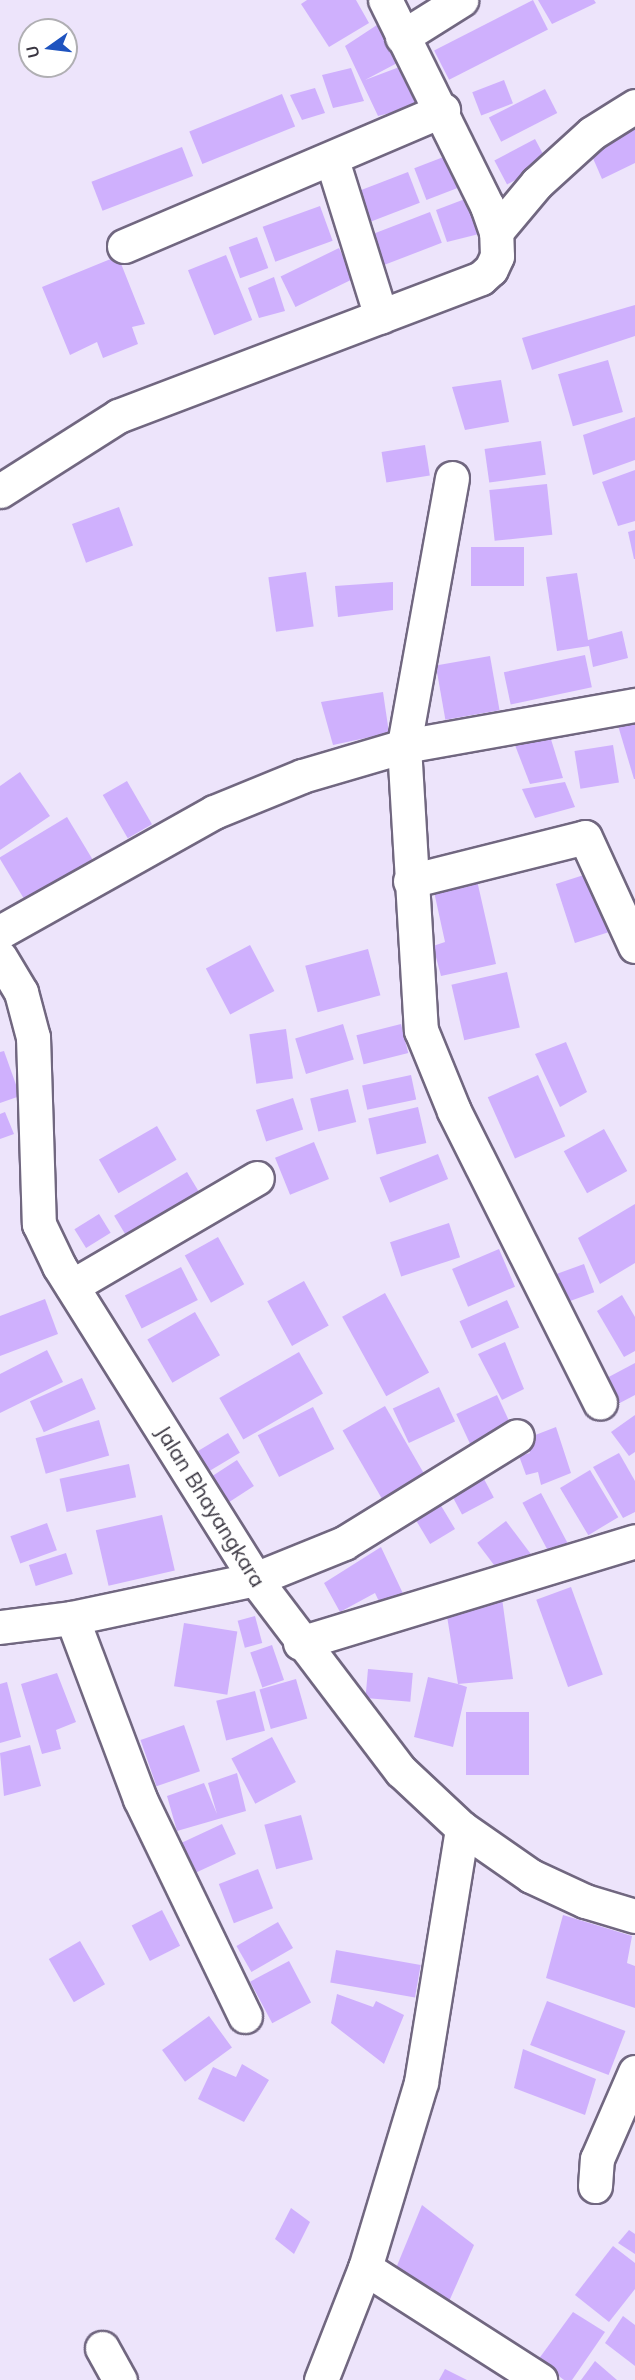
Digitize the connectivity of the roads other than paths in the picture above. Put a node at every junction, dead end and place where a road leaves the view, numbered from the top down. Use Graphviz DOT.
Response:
graph roads {
  1 [pos="385,0"];
  2 [pos="461,0"];
  3 [pos="402,37"];
  4 [pos="635,106"];
  5 [pos="443,110"];
  6 [pos="332,160"];
  7 [pos="496,232"];
  8 [pos="124,246"];
  9 [pos="381,316"];
  10 [pos="452,478"];
  11 [pos="0,491"];
  12 [pos="635,705"];
  13 [pos="405,746"];
  14 [pos="410,881"];
  15 [pos="0,932"];
  16 [pos="635,946"];
  17 [pos="0,957"];
  18 [pos="257,1178"];
  19 [pos="72,1286"];
  20 [pos="600,1403"];
  21 [pos="518,1436"];
  22 [pos="635,1541"];
  23 [pos="255,1579"];
  24 [pos="72,1618"];
  25 [pos="0,1627"];
  26 [pos="300,1643"];
  27 [pos="462,1828"];
  28 [pos="635,1916"];
  29 [pos="245,2016"];
  30 [pos="635,2072"];
  31 [pos="595,2186"];
  32 [pos="365,2268"];
  33 [pos="102,2348"];
  34 [pos="120,2380"];
  35 [pos="321,2380"];
  36 [pos="540,2380"];
  1 -- 3 [label="street"];
  2 -- 3 [label="street"];
  3 -- 5 [label="street"];
  4 -- 7 [label="street"];
  5 -- 6 [label="street"];
  5 -- 7 [label="street"];
  6 -- 8 [label="street"];
  6 -- 9 [label="street"];
  7 -- 9 [label="street"];
  9 -- 11 [label="street"];
  10 -- 13 [label="street"];
  12 -- 13 [label="street"];
  13 -- 14 [label="street"];
  13 -- 15 [label="street"];
  14 -- 16 [label="street"];
  14 -- 20 [label="street"];
  17 -- 19 [label="street, Jalan Bhayangkara"];
  18 -- 19 [label="street"];
  19 -- 23 [label="street, Jalan Bhayangkara"];
  21 -- 23 [label="street"];
  22 -- 26 [label="street"];
  23 -- 24 [label="street"];
  23 -- 26 [label="street, Jalan Bhayangkara"];
  24 -- 25 [label="street"];
  24 -- 29 [label="street"];
  26 -- 27 [label="street, Jalan Bhayangkara"];
  27 -- 28 [label="street, Jalan Bhayangkara"];
  27 -- 32 [label="street"];
  30 -- 31 [label="street"];
  32 -- 35 [label="street"];
  32 -- 36 [label="street"];
  33 -- 34 [label="street"];
}
